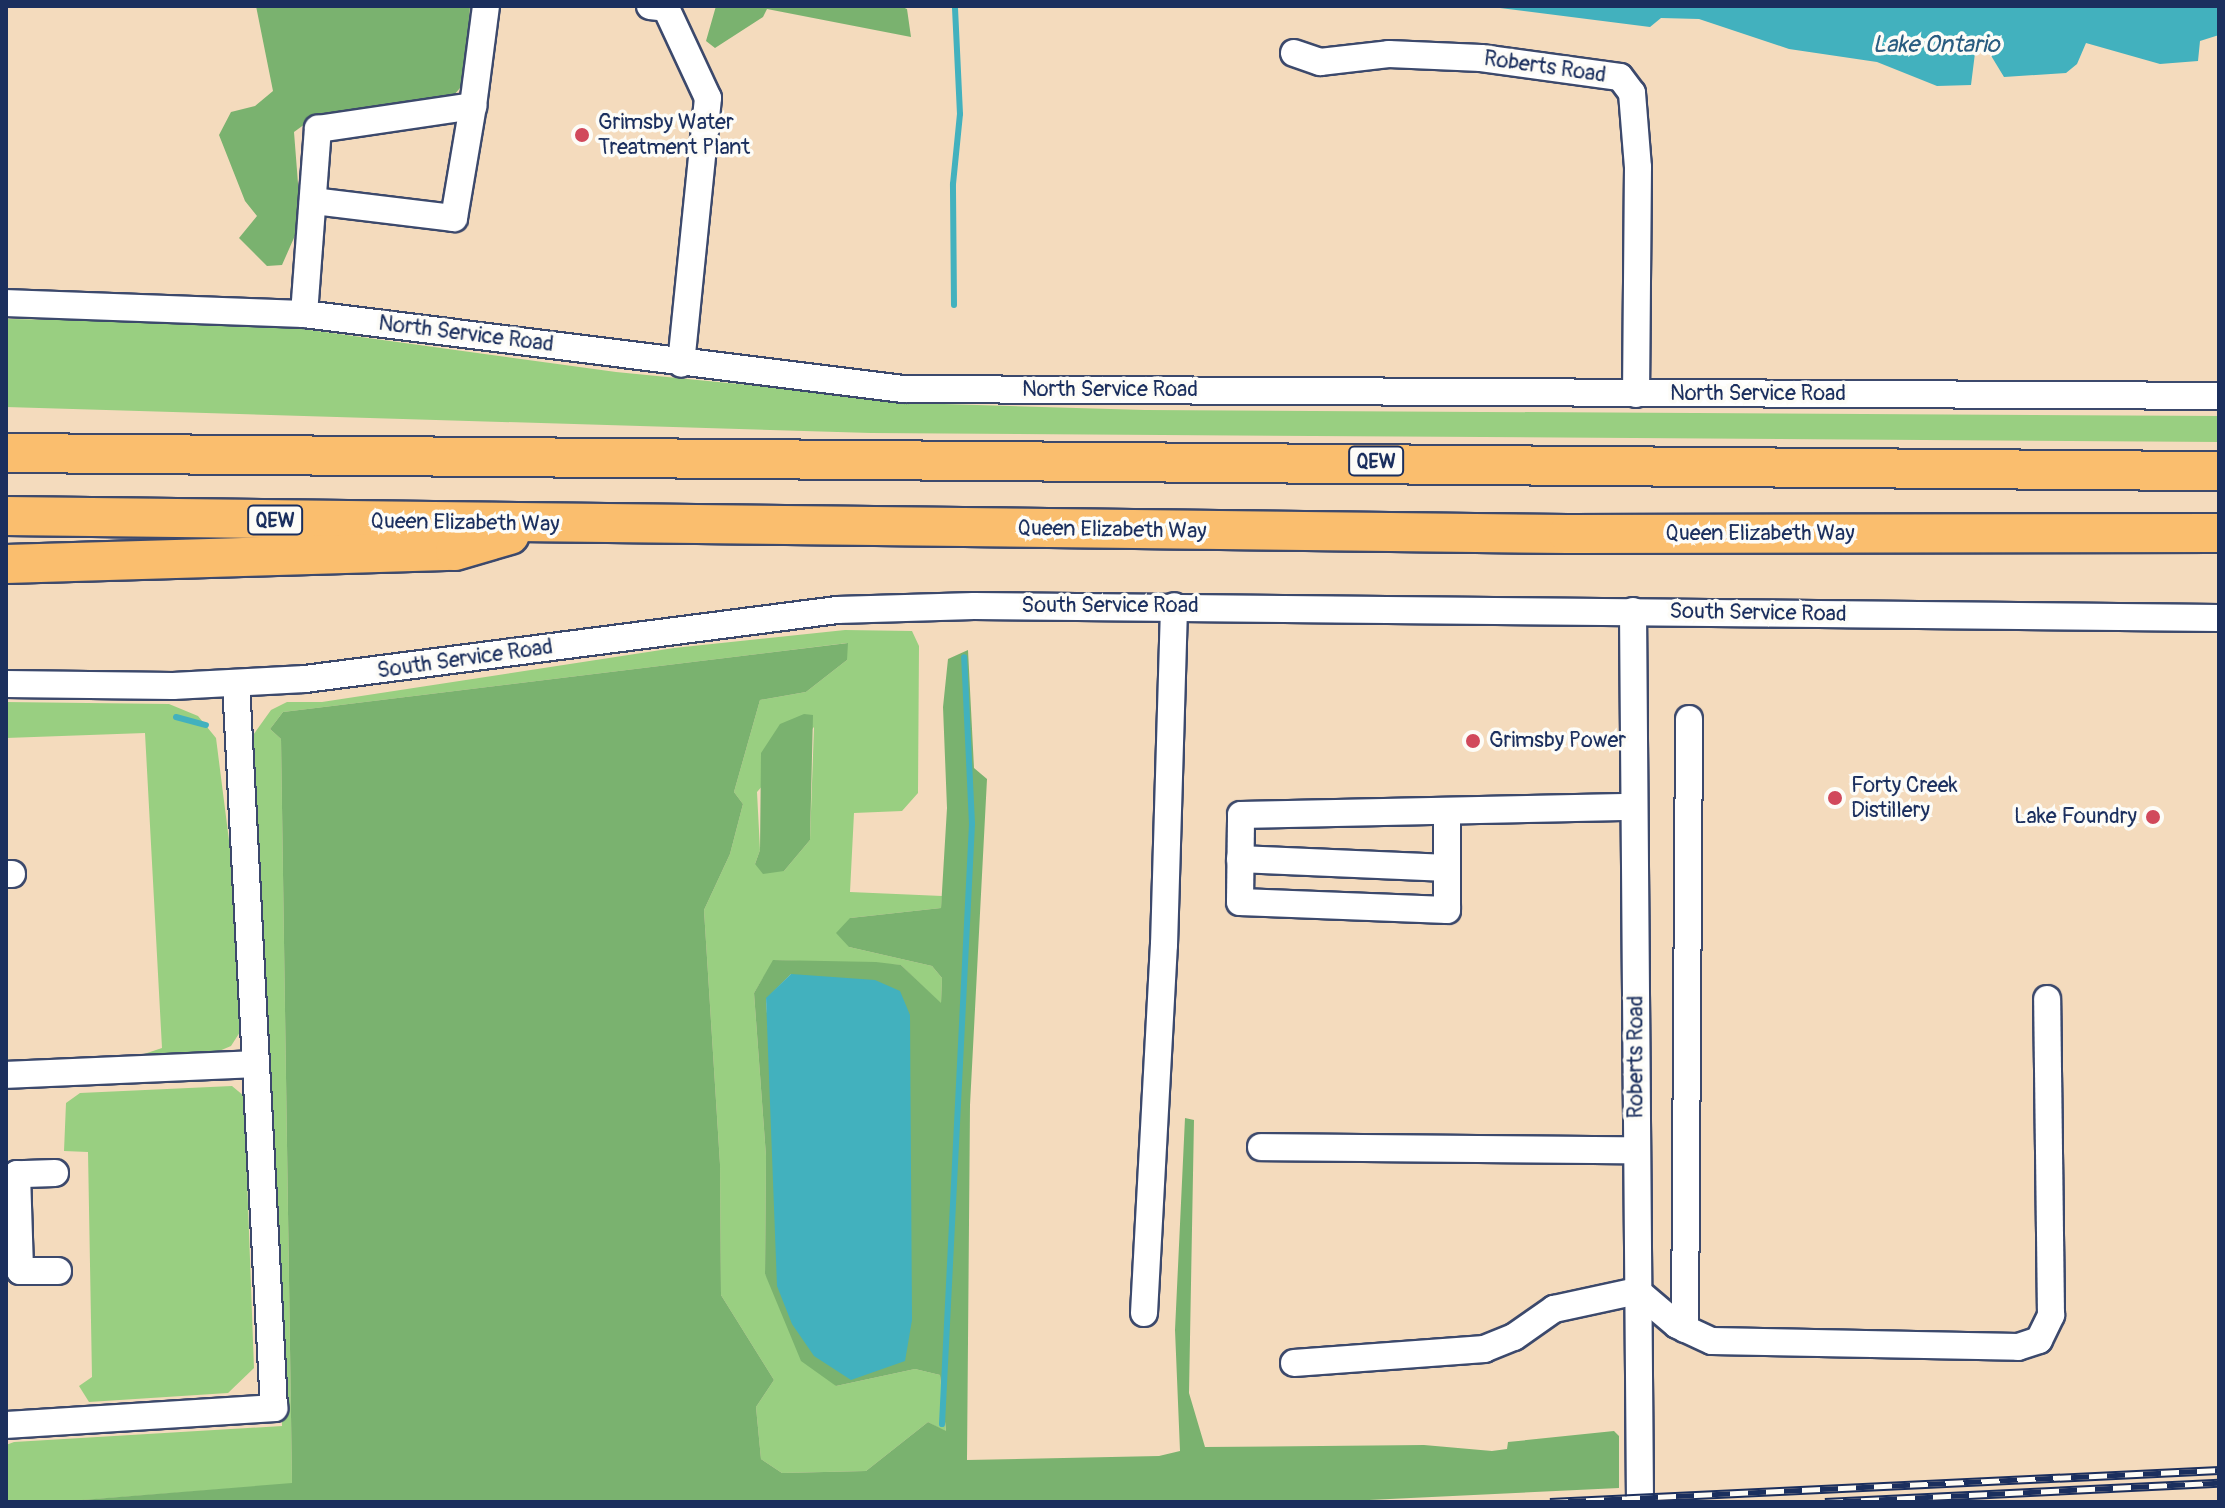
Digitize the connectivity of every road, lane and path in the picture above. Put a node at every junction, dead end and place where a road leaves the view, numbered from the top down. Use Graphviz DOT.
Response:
graph roads {
  1 [pos="486,6"];
  2 [pos="650,6"];
  3 [pos="1294,53"];
  4 [pos="473,106"];
  5 [pos="313,201"];
  6 [pos="6,303"];
  7 [pos="304,314"];
  8 [pos="681,364"];
  9 [pos="1636,394"];
  10 [pos="2219,396"];
  11 [pos="6,428"];
  12 [pos="6,453"];
  13 [pos="273,453"];
  14 [pos="2219,471"];
  15 [pos="6,516"];
  16 [pos="543,524"];
  17 [pos="2219,533"];
  18 [pos="6,564"];
  19 [pos="1174,606"];
  20 [pos="1633,611"];
  21 [pos="2219,618"];
  22 [pos="6,684"];
  23 [pos="236,684"];
  24 [pos="1689,719"];
  25 [pos="1634,807"];
  26 [pos="1447,811"];
  27 [pos="1240,859"];
  28 [pos="1447,868"];
  29 [pos="2047,999"];
  30 [pos="256,1064"];
  31 [pos="6,1075"];
  32 [pos="1261,1147"];
  33 [pos="1637,1150"];
  34 [pos="55,1173"];
  35 [pos="58,1271"];
  36 [pos="1637,1291"];
  37 [pos="1144,1313"];
  38 [pos="1685,1329"];
  39 [pos="1294,1363"];
  40 [pos="6,1425"];
  41 [pos="1640,1502"];
  1 -- 4 [label="street"];
  2 -- 8 [label="street"];
  3 -- 9 [label="street, Roberts Road"];
  4 -- 5 [label="street"];
  4 -- 5 [label="street"];
  5 -- 7 [label="street"];
  6 -- 7 [label="street, North Service Road"];
  7 -- 8 [label="street, North Service Road"];
  8 -- 9 [label="street, North Service Road"];
  9 -- 10 [label="street, North Service Road"];
  11 -- 13 [label="highway"];
  12 -- 13 [label="highway, QEW"];
  13 -- 14 [label="highway, QEW"];
  15 -- 16 [label="highway, Queen Elizabeth Way / QEW"];
  16 -- 17 [label="highway, Queen Elizabeth Way / QEW"];
  16 -- 18 [label="highway"];
  19 -- 20 [label="street, South Service Road"];
  19 -- 23 [label="street, South Service Road"];
  19 -- 37 [label="street"];
  20 -- 21 [label="street, South Service Road"];
  20 -- 25 [label="street, Roberts Road"];
  22 -- 23 [label="street, South Service Road"];
  23 -- 30 [label="street"];
  24 -- 38 [label="street"];
  25 -- 26 [label="street"];
  25 -- 33 [label="street, Roberts Road"];
  26 -- 27 [label="street"];
  26 -- 28 [label="street"];
  27 -- 28 [label="street"];
  27 -- 28 [label="street"];
  29 -- 38 [label="street"];
  30 -- 31 [label="street"];
  30 -- 40 [label="street"];
  32 -- 33 [label="street"];
  33 -- 36 [label="street, Roberts Road"];
  34 -- 35 [label="street"];
  36 -- 38 [label="street"];
  36 -- 39 [label="street"];
  36 -- 41 [label="street, Roberts Road"];
}
